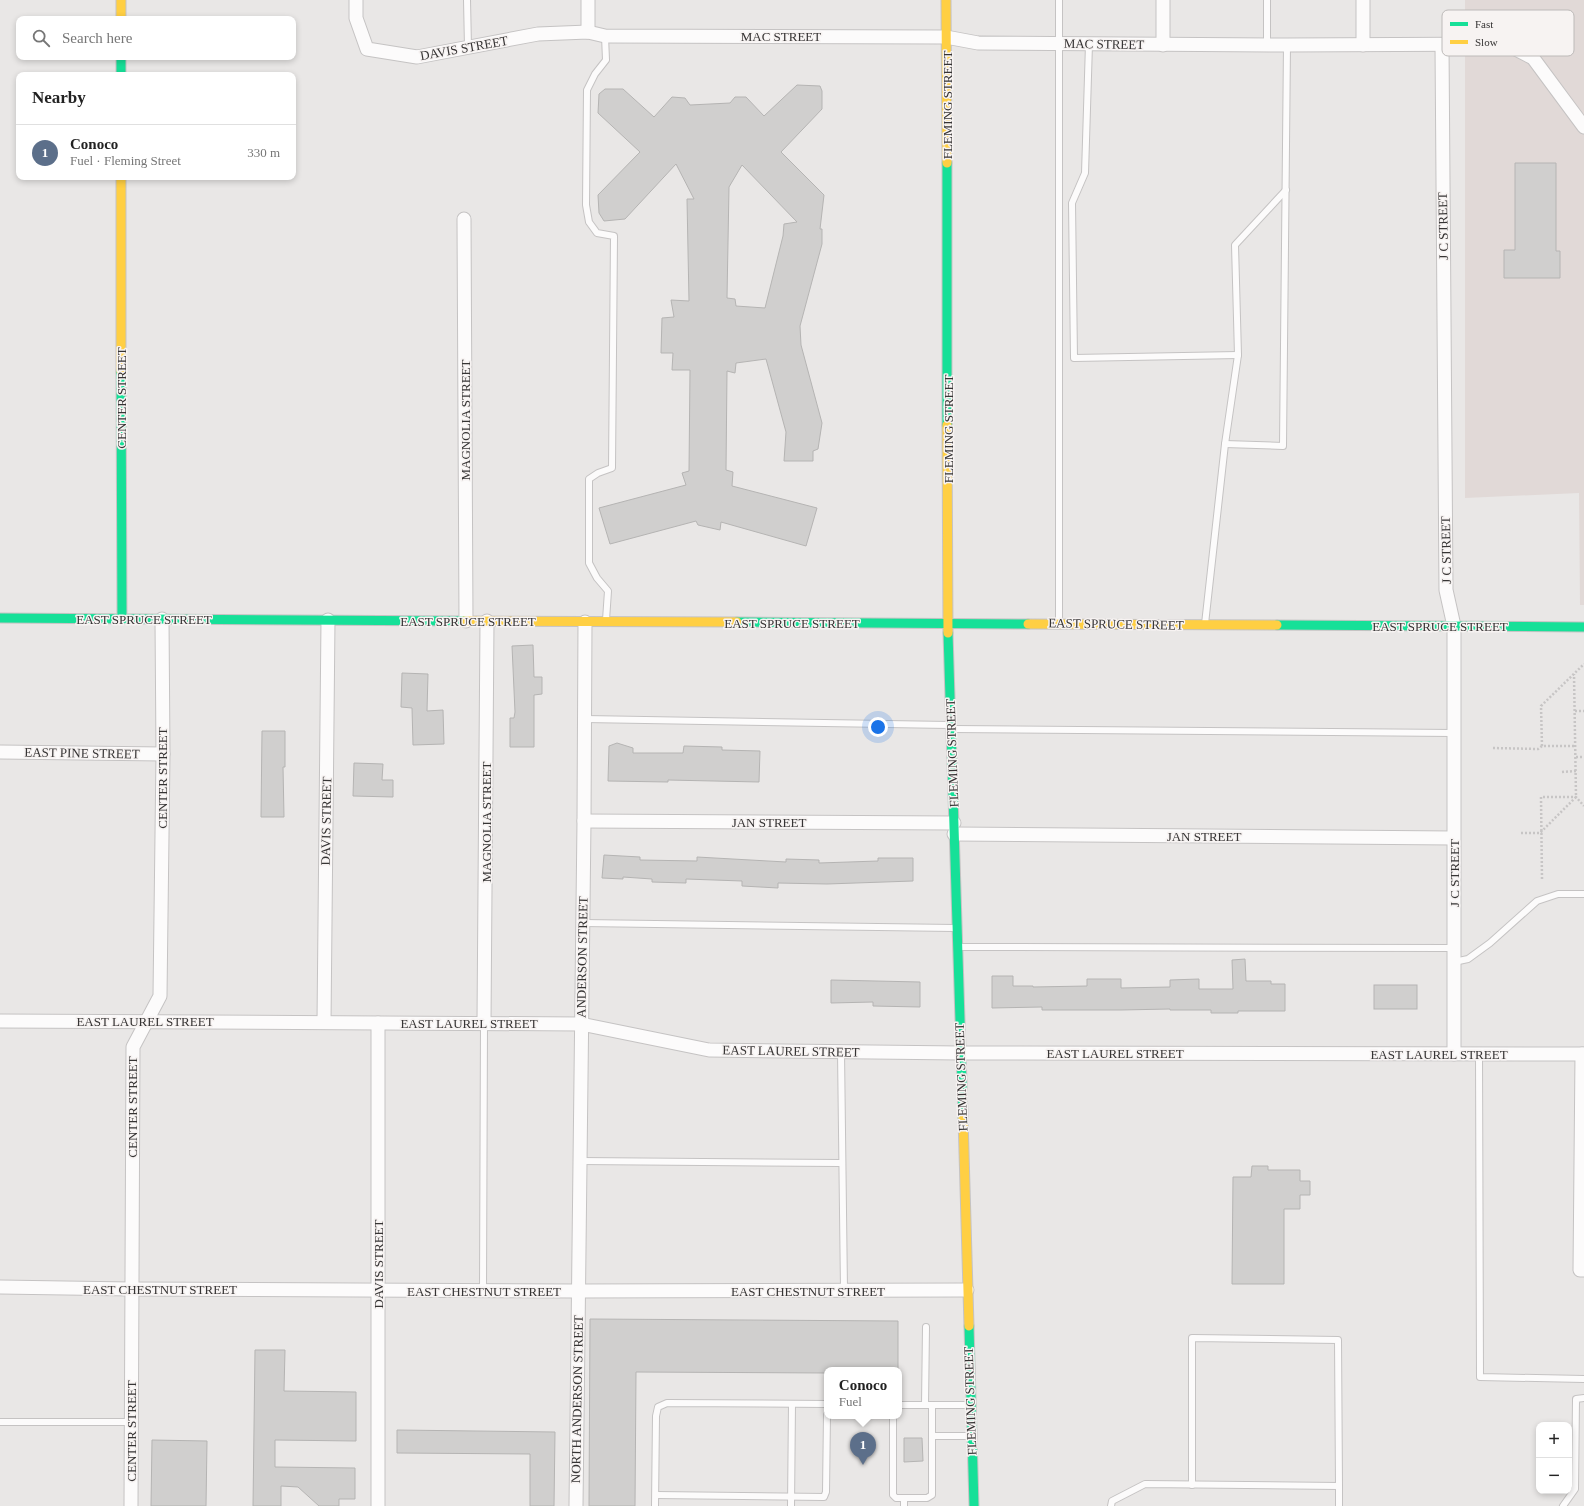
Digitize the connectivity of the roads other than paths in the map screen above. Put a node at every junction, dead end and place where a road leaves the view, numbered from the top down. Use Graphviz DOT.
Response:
graph roads {
  1 [pos="121,0"];
  2 [pos="356,0"];
  3 [pos="468,0"];
  4 [pos="588,0"];
  5 [pos="946,0"];
  6 [pos="1059,0"];
  7 [pos="1163,0"];
  8 [pos="1267,0"];
  9 [pos="1363,0"];
  10 [pos="121,16"];
  11 [pos="588,32"];
  12 [pos="605,36"];
  13 [pos="946,37"];
  14 [pos="1060,44"];
  15 [pos="1088,44"];
  16 [pos="1163,45"];
  17 [pos="1267,45"];
  18 [pos="1287,45"];
  19 [pos="1363,45"];
  20 [pos="1442,45"];
  21 [pos="468,47"];
  22 [pos="1442,56"];
  23 [pos="1529,56"];
  24 [pos="121,60"];
  25 [pos="121,72"];
  26 [pos="1584,127"];
  27 [pos="121,180"];
  28 [pos="1286,190"];
  29 [pos="464,219"];
  30 [pos="1238,355"];
  31 [pos="1225,444"];
  32 [pos="0,618"];
  33 [pos="122,619"];
  34 [pos="162,619"];
  35 [pos="328,620"];
  36 [pos="466,621"];
  37 [pos="487,621"];
  38 [pos="585,622"];
  39 [pos="606,622"];
  40 [pos="948,624"];
  41 [pos="1059,624"];
  42 [pos="1205,625"];
  43 [pos="1454,626"];
  44 [pos="1584,627"];
  45 [pos="584,719"];
  46 [pos="951,728"];
  47 [pos="1454,733"];
  48 [pos="0,752"];
  49 [pos="163,754"];
  50 [pos="584,821"];
  51 [pos="954,829"];
  52 [pos="1453,838"];
  53 [pos="1584,894"];
  54 [pos="582,923"];
  55 [pos="957,928"];
  56 [pos="957,947"];
  57 [pos="1454,948"];
  58 [pos="1454,962"];
  59 [pos="0,1021"];
  60 [pos="147,1021"];
  61 [pos="324,1022"];
  62 [pos="378,1023"];
  63 [pos="484,1023"];
  64 [pos="581,1024"];
  65 [pos="841,1052"];
  66 [pos="960,1053"];
  67 [pos="1454,1054"];
  68 [pos="1479,1054"];
  69 [pos="1583,1054"];
  70 [pos="580,1160"];
  71 [pos="841,1163"];
  72 [pos="1583,1165"];
  73 [pos="1584,1270"];
  74 [pos="0,1287"];
  75 [pos="131,1289"];
  76 [pos="378,1290"];
  77 [pos="967,1290"];
  78 [pos="483,1291"];
  79 [pos="578,1291"];
  80 [pos="844,1291"];
  81 [pos="926,1327"];
  82 [pos="1584,1379"];
  83 [pos="1584,1398"];
  84 [pos="792,1404"];
  85 [pos="824,1404"];
  86 [pos="902,1405"];
  87 [pos="929,1405"];
  88 [pos="971,1405"];
  89 [pos="827,1419"];
  90 [pos="893,1419"];
  91 [pos="0,1422"];
  92 [pos="131,1422"];
  93 [pos="932,1436"];
  94 [pos="971,1436"];
  95 [pos="1192,1484"];
  96 [pos="1339,1486"];
  97 [pos="656,1495"];
  98 [pos="791,1496"];
  99 [pos="904,1498"];
  100 [pos="131,1506"];
  101 [pos="378,1506"];
  102 [pos="576,1506"];
  103 [pos="656,1506"];
  104 [pos="791,1506"];
  105 [pos="904,1506"];
  106 [pos="974,1506"];
  107 [pos="1112,1506"];
  108 [pos="1339,1506"];
  109 [pos="1563,1506"];
  1 -- 10 [label="street"];
  2 -- 21 [label="street, DAVIS STREET"];
  3 -- 21 [label="lane"];
  4 -- 11 [label="street"];
  5 -- 13 [label="street, FLEMING STREET"];
  6 -- 14 [label="lane"];
  7 -- 16 [label="street"];
  8 -- 17 [label="lane"];
  9 -- 19 [label="street"];
  11 -- 12 [label="street, MAC STREET"];
  11 -- 21 [label="street, DAVIS STREET"];
  12 -- 13 [label="street, MAC STREET"];
  12 -- 39 [label="lane"];
  13 -- 14 [label="street, MAC STREET"];
  13 -- 40 [label="street, FLEMING STREET"];
  14 -- 15 [label="street, MAC STREET"];
  14 -- 41 [label="lane"];
  15 -- 16 [label="street, MAC STREET"];
  15 -- 30 [label="lane"];
  16 -- 17 [label="street, MAC STREET"];
  17 -- 18 [label="street, MAC STREET"];
  18 -- 19 [label="street, MAC STREET"];
  18 -- 28 [label="lane"];
  19 -- 20 [label="street, MAC STREET"];
  22 -- 43 [label="street, J C STREET"];
  23 -- 26 [label="street, MAC STREET"];
  24 -- 25 [label="street"];
  27 -- 33 [label="street, CENTER STREET"];
  28 -- 30 [label="lane"];
  28 -- 31 [label="lane"];
  29 -- 36 [label="street, MAGNOLIA STREET"];
  30 -- 31 [label="lane"];
  31 -- 42 [label="lane"];
  32 -- 33 [label="street, EAST SPRUCE STREET"];
  33 -- 34 [label="street, EAST SPRUCE STREET"];
  34 -- 35 [label="street, EAST SPRUCE STREET"];
  34 -- 49 [label="street, CENTER STREET"];
  35 -- 36 [label="street, EAST SPRUCE STREET"];
  35 -- 61 [label="street, DAVIS STREET"];
  36 -- 37 [label="street, EAST SPRUCE STREET"];
  37 -- 38 [label="street, EAST SPRUCE STREET"];
  37 -- 63 [label="street, MAGNOLIA STREET"];
  38 -- 39 [label="street, EAST SPRUCE STREET"];
  38 -- 45 [label="street, ANDERSON STREET"];
  39 -- 40 [label="street, EAST SPRUCE STREET"];
  40 -- 41 [label="street, EAST SPRUCE STREET"];
  40 -- 46 [label="street, FLEMING STREET"];
  41 -- 42 [label="street, EAST SPRUCE STREET"];
  42 -- 43 [label="street, EAST SPRUCE STREET"];
  43 -- 44 [label="street, EAST SPRUCE STREET"];
  43 -- 47 [label="street, J C STREET"];
  45 -- 46 [label="lane"];
  45 -- 50 [label="street, ANDERSON STREET"];
  46 -- 47 [label="lane"];
  46 -- 51 [label="street, FLEMING STREET"];
  47 -- 52 [label="street, J C STREET"];
  48 -- 49 [label="street, EAST PINE STREET"];
  49 -- 60 [label="street, CENTER STREET"];
  50 -- 51 [label="street, JAN STREET"];
  50 -- 54 [label="street, ANDERSON STREET"];
  51 -- 52 [label="street, JAN STREET"];
  51 -- 55 [label="street, FLEMING STREET"];
  52 -- 57 [label="street, J C STREET"];
  53 -- 58 [label="lane"];
  54 -- 55 [label="lane"];
  54 -- 64 [label="street, ANDERSON STREET"];
  55 -- 56 [label="street, FLEMING STREET"];
  56 -- 57 [label="lane"];
  56 -- 66 [label="street, FLEMING STREET"];
  57 -- 58 [label="street, J C STREET"];
  58 -- 67 [label="street, J C STREET"];
  59 -- 60 [label="street, EAST LAUREL STREET"];
  60 -- 61 [label="street, EAST LAUREL STREET"];
  60 -- 75 [label="street, CENTER STREET"];
  61 -- 62 [label="street, EAST LAUREL STREET"];
  62 -- 63 [label="street, EAST LAUREL STREET"];
  62 -- 76 [label="street, DAVIS STREET"];
  63 -- 64 [label="street, EAST LAUREL STREET"];
  63 -- 78 [label="lane"];
  64 -- 65 [label="street, EAST LAUREL STREET"];
  64 -- 70 [label="street, ANDERSON STREET"];
  65 -- 66 [label="street, EAST LAUREL STREET"];
  65 -- 71 [label="lane"];
  66 -- 67 [label="street, EAST LAUREL STREET"];
  66 -- 77 [label="street, FLEMING STREET"];
  67 -- 68 [label="street, EAST LAUREL STREET"];
  68 -- 69 [label="street, EAST LAUREL STREET"];
  68 -- 82 [label="lane"];
  69 -- 72 [label="street"];
  70 -- 71 [label="lane"];
  70 -- 79 [label="street, ANDERSON STREET"];
  71 -- 80 [label="lane"];
  72 -- 73 [label="street"];
  74 -- 75 [label="street, EAST CHESTNUT STREET"];
  75 -- 76 [label="street, EAST CHESTNUT STREET"];
  75 -- 92 [label="street, CENTER STREET"];
  76 -- 78 [label="street, EAST CHESTNUT STREET"];
  76 -- 101 [label="street, DAVIS STREET"];
  77 -- 80 [label="street, EAST CHESTNUT STREET"];
  77 -- 88 [label="street, FLEMING STREET"];
  78 -- 79 [label="street, EAST CHESTNUT STREET"];
  79 -- 80 [label="street, EAST CHESTNUT STREET"];
  79 -- 102 [label="street, NORTH ANDERSON STREET"];
  81 -- 87 [label="lane"];
  83 -- 109 [label="lane"];
  84 -- 85 [label="lane"];
  84 -- 97 [label="lane"];
  84 -- 98 [label="lane"];
  86 -- 87 [label="lane"];
  87 -- 88 [label="lane"];
  87 -- 93 [label="lane"];
  88 -- 94 [label="street, FLEMING STREET"];
  89 -- 98 [label="lane"];
  90 -- 99 [label="lane"];
  91 -- 92 [label="lane"];
  92 -- 100 [label="street, CENTER STREET"];
  93 -- 94 [label="lane"];
  93 -- 99 [label="lane"];
  94 -- 106 [label="street, FLEMING STREET"];
  95 -- 96 [label="lane"];
  95 -- 96 [label="lane"];
  95 -- 107 [label="lane"];
  96 -- 108 [label="lane"];
  97 -- 98 [label="lane"];
  97 -- 103 [label="lane"];
  98 -- 104 [label="lane"];
  99 -- 105 [label="lane"];
}
